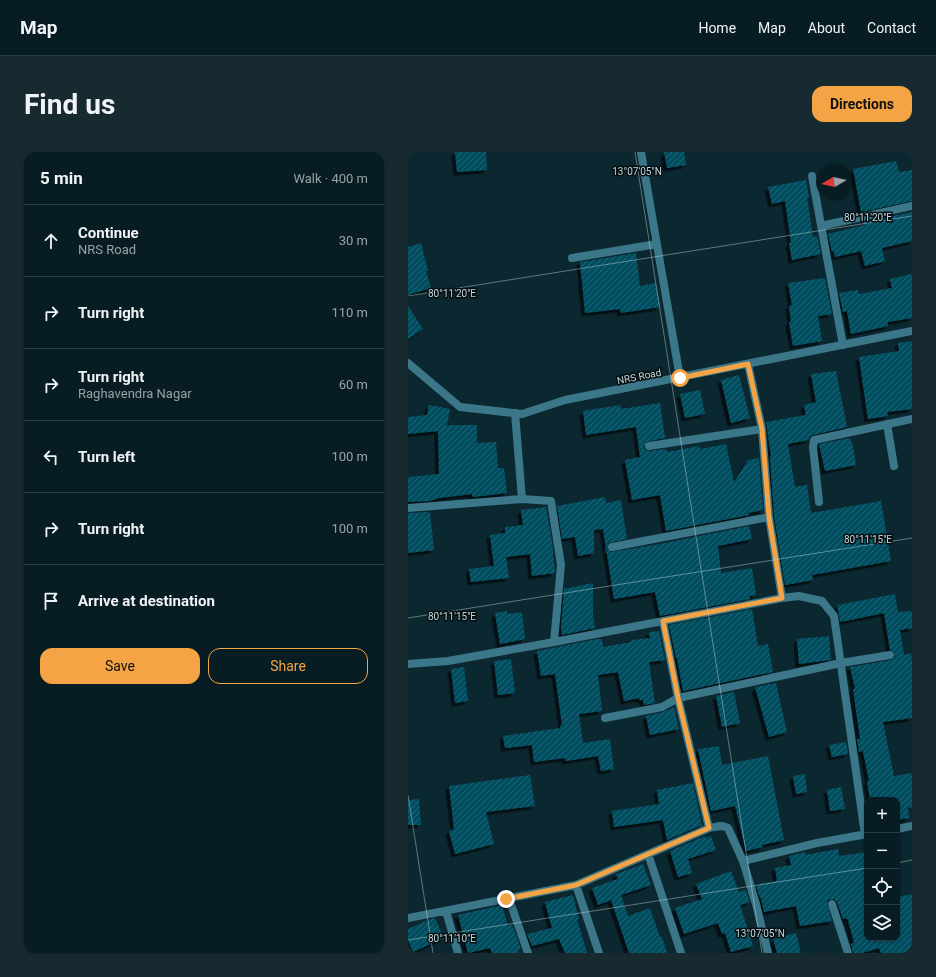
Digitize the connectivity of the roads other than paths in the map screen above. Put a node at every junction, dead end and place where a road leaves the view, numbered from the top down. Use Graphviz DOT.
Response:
graph roads {
  1 [pos="641,152"];
  2 [pos="812,176"];
  3 [pos="912,206"];
  4 [pos="821,226"];
  5 [pos="657,244"];
  6 [pos="572,258"];
  7 [pos="912,331"];
  8 [pos="843,345"];
  9 [pos="408,363"];
  10 [pos="748,364"];
  11 [pos="680,378"];
  12 [pos="514,413"];
  13 [pos="912,419"];
  14 [pos="887,424"];
  15 [pos="762,429"];
  16 [pos="650,446"];
  17 [pos="894,466"];
  18 [pos="522,499"];
  19 [pos="819,502"];
  20 [pos="408,508"];
  21 [pos="769,517"];
  22 [pos="612,547"];
  23 [pos="782,598"];
  24 [pos="663,621"];
  25 [pos="554,642"];
  26 [pos="890,655"];
  27 [pos="841,663"];
  28 [pos="408,664"];
  29 [pos="678,698"];
  30 [pos="605,718"];
  31 [pos="912,826"];
  32 [pos="709,828"];
  33 [pos="900,828"];
  34 [pos="866,833"];
  35 [pos="864,835"];
  36 [pos="648,854"];
  37 [pos="743,861"];
  38 [pos="576,885"];
  39 [pos="510,899"];
  40 [pos="832,904"];
  41 [pos="446,911"];
  42 [pos="408,918"];
  43 [pos="458,953"];
  44 [pos="528,953"];
  45 [pos="599,953"];
  46 [pos="681,953"];
  47 [pos="768,953"];
  48 [pos="848,953"];
  1 -- 5 [label="street"];
  2 -- 4 [label="street"];
  3 -- 4 [label="street"];
  4 -- 8 [label="street"];
  5 -- 6 [label="street"];
  5 -- 11 [label="street"];
  7 -- 8 [label="street, NRS Road"];
  8 -- 10 [label="street, NRS Road"];
  9 -- 12 [label="street, NRS Road"];
  10 -- 11 [label="street, NRS Road"];
  10 -- 15 [label="street"];
  11 -- 12 [label="street, NRS Road"];
  12 -- 18 [label="street"];
  13 -- 14 [label="street"];
  14 -- 17 [label="street"];
  14 -- 19 [label="street"];
  15 -- 16 [label="street"];
  15 -- 21 [label="street"];
  18 -- 20 [label="street"];
  18 -- 25 [label="street"];
  21 -- 22 [label="street"];
  21 -- 23 [label="street"];
  23 -- 24 [label="street"];
  23 -- 27 [label="street"];
  24 -- 25 [label="street"];
  24 -- 29 [label="street"];
  25 -- 28 [label="street"];
  26 -- 27 [label="street"];
  27 -- 29 [label="street"];
  27 -- 34 [label="street"];
  29 -- 30 [label="street"];
  29 -- 32 [label="street"];
  31 -- 33 [label="street"];
  32 -- 36 [label="street"];
  32 -- 37 [label="street"];
  35 -- 37 [label="street"];
  36 -- 38 [label="street"];
  36 -- 46 [label="street"];
  37 -- 47 [label="street"];
  38 -- 39 [label="street"];
  38 -- 45 [label="street"];
  39 -- 41 [label="street"];
  39 -- 44 [label="street"];
  40 -- 48 [label="street"];
  41 -- 42 [label="street"];
  41 -- 43 [label="street"];
}
